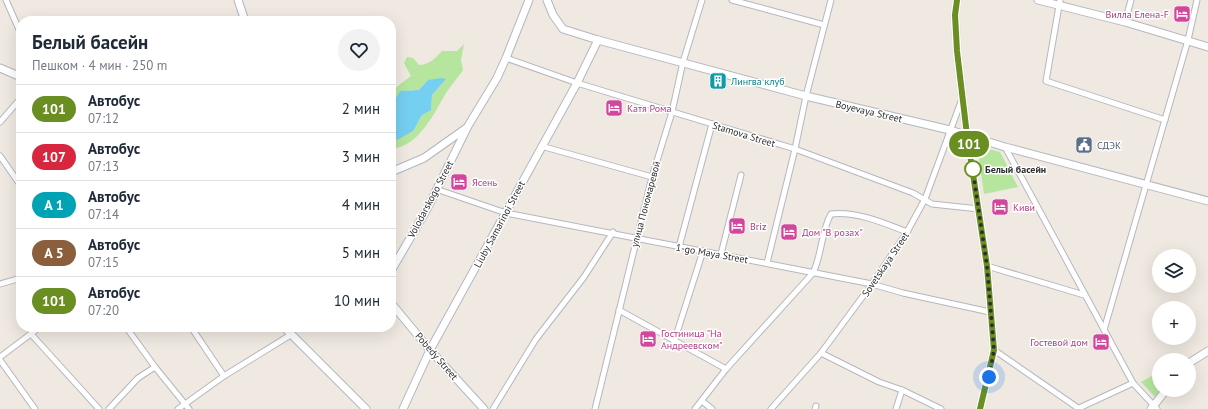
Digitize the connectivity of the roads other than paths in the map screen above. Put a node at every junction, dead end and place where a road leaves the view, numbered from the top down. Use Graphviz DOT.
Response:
graph roads {
  1 [pos="6,0"];
  2 [pos="238,0"];
  3 [pos="529,0"];
  4 [pos="547,0"];
  5 [pos="702,0"];
  6 [pos="732,0"];
  7 [pos="831,0"];
  8 [pos="957,0"];
  9 [pos="1038,0"];
  10 [pos="1130,0"];
  11 [pos="1197,0"];
  12 [pos="1060,2"];
  13 [pos="243,16"];
  14 [pos="1125,22"];
  15 [pos="16,23"];
  16 [pos="824,25"];
  17 [pos="598,40"];
  18 [pos="1188,40"];
  19 [pos="1208,47"];
  20 [pos="506,58"];
  21 [pos="683,62"];
  22 [pos="0,68"];
  23 [pos="16,75"];
  24 [pos="577,83"];
  25 [pos="806,96"];
  26 [pos="962,98"];
  27 [pos="16,104"];
  28 [pos="672,112"];
  29 [pos="1165,120"];
  30 [pos="0,122"];
  31 [pos="712,124"];
  32 [pos="468,126"];
  33 [pos="950,130"];
  34 [pos="967,135"];
  35 [pos="541,146"];
  36 [pos="1005,147"];
  37 [pos="795,149"];
  38 [pos="0,156"];
  39 [pos="396,170"];
  40 [pos="741,175"];
  41 [pos="652,177"];
  42 [pos="16,179"];
  43 [pos="1147,185"];
  44 [pos="436,189"];
  45 [pos="925,199"];
  46 [pos="1208,201"];
  47 [pos="979,209"];
  48 [pos="506,213"];
  49 [pos="613,232"];
  50 [pos="907,232"];
  51 [pos="636,238"];
  52 [pos="679,247"];
  53 [pos="703,251"];
  54 [pos="721,254"];
  55 [pos="396,263"];
  56 [pos="767,263"];
  57 [pos="987,266"];
  58 [pos="813,273"];
  59 [pos="16,279"];
  60 [pos="0,284"];
  61 [pos="872,284"];
  62 [pos="1084,295"];
  63 [pos="396,309"];
  64 [pos="619,310"];
  65 [pos="990,312"];
  66 [pos="1104,330"];
  67 [pos="34,332"];
  68 [pos="130,332"];
  69 [pos="194,332"];
  70 [pos="290,332"];
  71 [pos="31,334"];
  72 [pos="292,334"];
  73 [pos="674,342"];
  74 [pos="430,350"];
  75 [pos="994,350"];
  76 [pos="1208,351"];
  77 [pos="821,353"];
  78 [pos="0,359"];
  79 [pos="1196,359"];
  80 [pos="155,367"];
  81 [pos="726,369"];
  82 [pos="224,376"];
  83 [pos="1133,383"];
  84 [pos="902,390"];
  85 [pos="1161,397"];
  86 [pos="702,401"];
  87 [pos="185,403"];
  88 [pos="1077,408"];
  89 [pos="1154,408"];
  90 [pos="35,409"];
  91 [pos="99,409"];
  92 [pos="109,409"];
  93 [pos="178,409"];
  94 [pos="189,409"];
  95 [pos="366,409"];
  96 [pos="403,409"];
  97 [pos="484,409"];
  98 [pos="493,409"];
  99 [pos="595,409"];
  100 [pos="695,409"];
  101 [pos="712,409"];
  102 [pos="771,409"];
  103 [pos="896,409"];
  104 [pos="941,409"];
  105 [pos="980,409"];
  1 -- 15 [label="street"];
  2 -- 13 [label="main road"];
  3 -- 20 [label="main road, Volodarskogo Street"];
  4 -- 17 [label="main road, Boyevaya Street"];
  5 -- 21 [label="street, улица Пономаревой"];
  6 -- 16 [label="street"];
  7 -- 16 [label="street"];
  8 -- 26 [label="main road"];
  9 -- 12 [label="main road"];
  10 -- 14 [label="street"];
  11 -- 18 [label="street"];
  12 -- 14 [label="main road"];
  12 -- 29 [label="street"];
  14 -- 18 [label="main road"];
  16 -- 25 [label="street"];
  17 -- 21 [label="main road, Boyevaya Street"];
  17 -- 24 [label="main road, Liuby Samarinoi Street"];
  18 -- 19 [label="main road"];
  18 -- 29 [label="street"];
  20 -- 24 [label="street, Stamova Street"];
  20 -- 32 [label="main road, Volodarskogo Street"];
  21 -- 25 [label="main road, Boyevaya Street"];
  21 -- 28 [label="street, улица Пономаревой"];
  22 -- 23 [label="main road"];
  24 -- 28 [label="street, Stamova Street"];
  24 -- 35 [label="main road, Liuby Samarinoi Street"];
  25 -- 33 [label="main road, Boyevaya Street"];
  25 -- 37 [label="street"];
  26 -- 33 [label="street, Sovetskaya Street"];
  26 -- 34 [label="main road"];
  27 -- 30 [label="street"];
  28 -- 31 [label="street, Stamova Street"];
  28 -- 41 [label="street, улица Пономаревой"];
  29 -- 43 [label="street"];
  31 -- 37 [label="street, Stamova Street"];
  31 -- 52 [label="street"];
  32 -- 39 [label="main road, Volodarskogo Street"];
  32 -- 44 [label="main road, Volodarskogo Street"];
  33 -- 34 [label="main road, Boyevaya Street"];
  33 -- 45 [label="street, Sovetskaya Street"];
  34 -- 36 [label="main road, Boyevaya Street"];
  34 -- 47 [label="main road"];
  35 -- 41 [label="street"];
  35 -- 48 [label="main road, Liuby Samarinoi Street"];
  36 -- 43 [label="main road, Boyevaya Street"];
  36 -- 62 [label="street"];
  37 -- 45 [label="street, Stamova Street"];
  37 -- 56 [label="street"];
  38 -- 42 [label="street"];
  40 -- 54 [label="street"];
  41 -- 51 [label="street, улица Пономаревой"];
  43 -- 46 [label="main road, Boyevaya Street"];
  43 -- 66 [label="street"];
  44 -- 48 [label="street, 1-go Maya Street"];
  44 -- 55 [label="main road, Volodarskogo Street"];
  45 -- 47 [label="street, Stamova Street"];
  45 -- 50 [label="street, Sovetskaya Street"];
  47 -- 57 [label="main road"];
  48 -- 49 [label="street, 1-go Maya Street"];
  48 -- 74 [label="main road, Liuby Samarinoi Street"];
  49 -- 51 [label="street, 1-go Maya Street"];
  49 -- 98 [label="street"];
  50 -- 58 [label="street"];
  50 -- 61 [label="street, Sovetskaya Street"];
  51 -- 52 [label="street, 1-go Maya Street"];
  51 -- 64 [label="street, улица Пономаревой"];
  52 -- 53 [label="street, 1-go Maya Street"];
  53 -- 54 [label="street, 1-go Maya Street"];
  53 -- 73 [label="street"];
  54 -- 56 [label="street, 1-go Maya Street"];
  56 -- 58 [label="street, 1-go Maya Street"];
  57 -- 62 [label="street"];
  57 -- 65 [label="main road"];
  58 -- 61 [label="street, 1-go Maya Street"];
  58 -- 81 [label="street"];
  59 -- 60 [label="street"];
  61 -- 65 [label="street, 1-go Maya Street"];
  61 -- 77 [label="street, Sovetskaya Street"];
  62 -- 66 [label="street"];
  63 -- 74 [label="main road, Pobedy Street"];
  64 -- 73 [label="street"];
  64 -- 99 [label="street, улица Пономаревой"];
  65 -- 75 [label="main road"];
  66 -- 83 [label="street"];
  67 -- 71 [label="street"];
  68 -- 80 [label="street"];
  69 -- 82 [label="street"];
  70 -- 72 [label="main road"];
  71 -- 78 [label="street"];
  71 -- 91 [label="street"];
  72 -- 82 [label="street"];
  72 -- 95 [label="main road"];
  73 -- 81 [label="street"];
  74 -- 96 [label="main road, Liuby Samarinoi Street"];
  74 -- 97 [label="main road, Pobedy Street"];
  75 -- 88 [label="street"];
  75 -- 105 [label="main road"];
  76 -- 79 [label="main road"];
  77 -- 84 [label="street"];
  77 -- 102 [label="street, Sovetskaya Street"];
  78 -- 90 [label="street"];
  80 -- 87 [label="street"];
  80 -- 92 [label="street"];
  81 -- 86 [label="street"];
  82 -- 87 [label="street"];
  83 -- 88 [label="street"];
  83 -- 89 [label="street"];
  84 -- 103 [label="street"];
  84 -- 104 [label="street"];
  85 -- 89 [label="main road"];
  86 -- 100 [label="street"];
  86 -- 101 [label="street"];
  87 -- 93 [label="street"];
  87 -- 94 [label="street"];
}
